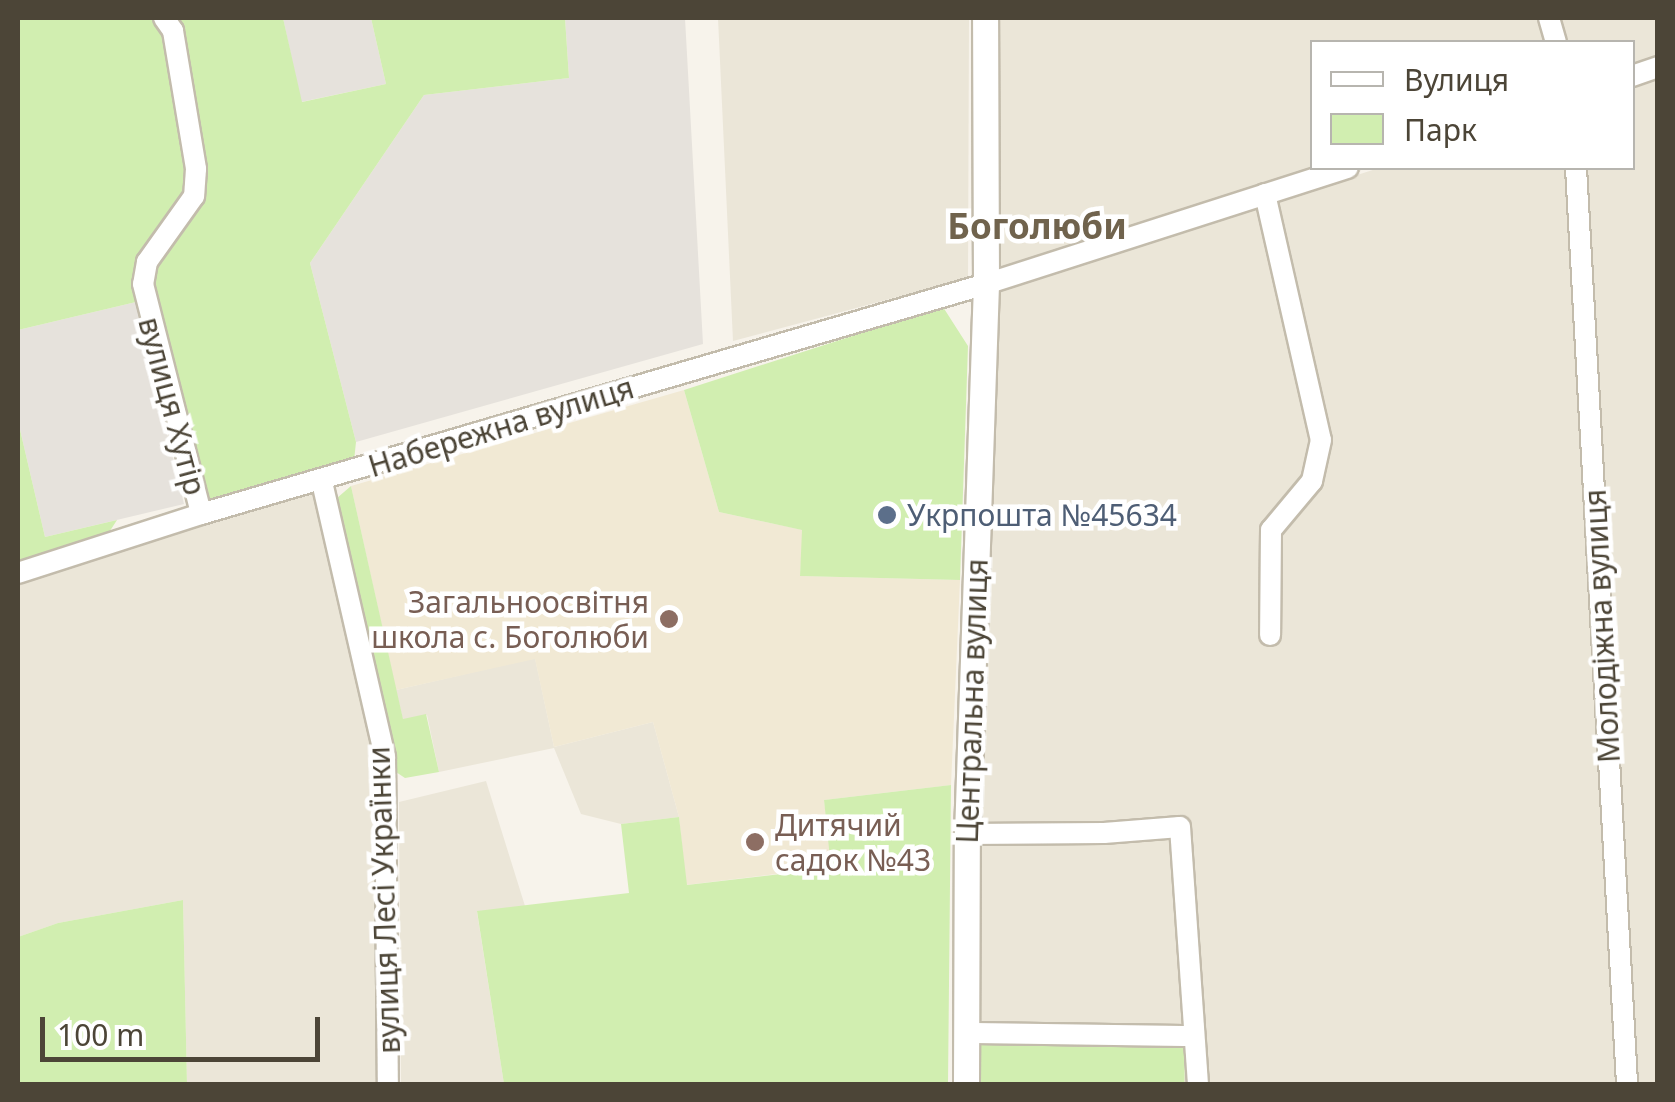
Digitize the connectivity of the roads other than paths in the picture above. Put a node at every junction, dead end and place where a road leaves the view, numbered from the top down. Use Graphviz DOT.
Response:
graph roads {
  1 [pos="164,18"];
  2 [pos="985,18"];
  3 [pos="1342,170"];
  4 [pos="1576,170"];
  5 [pos="1265,194"];
  6 [pos="986,284"];
  7 [pos="322,482"];
  8 [pos="201,514"];
  9 [pos="18,573"];
  10 [pos="1270,635"];
  11 [pos="967,834"];
  12 [pos="967,1033"];
  13 [pos="1192,1036"];
  14 [pos="388,1084"];
  15 [pos="966,1084"];
  16 [pos="1198,1084"];
  17 [pos="1627,1084"];
  1 -- 8 [label="street, вулиця Хутір"];
  2 -- 6 [label="street, Центральна вулиця"];
  3 -- 5 [label="street, Набережна вулиця"];
  4 -- 17 [label="street, Молодіжна вулиця"];
  5 -- 6 [label="street, Набережна вулиця"];
  5 -- 10 [label="street"];
  6 -- 7 [label="street, Набережна вулиця"];
  6 -- 11 [label="street, Центральна вулиця"];
  7 -- 8 [label="street, Набережна вулиця"];
  7 -- 14 [label="street, вулиця Лесі Українки"];
  8 -- 9 [label="street, Набережна вулиця"];
  11 -- 12 [label="street, Центральна вулиця"];
  11 -- 13 [label="street"];
  12 -- 13 [label="street"];
  12 -- 15 [label="street, Центральна вулиця"];
  13 -- 16 [label="street"];
}
